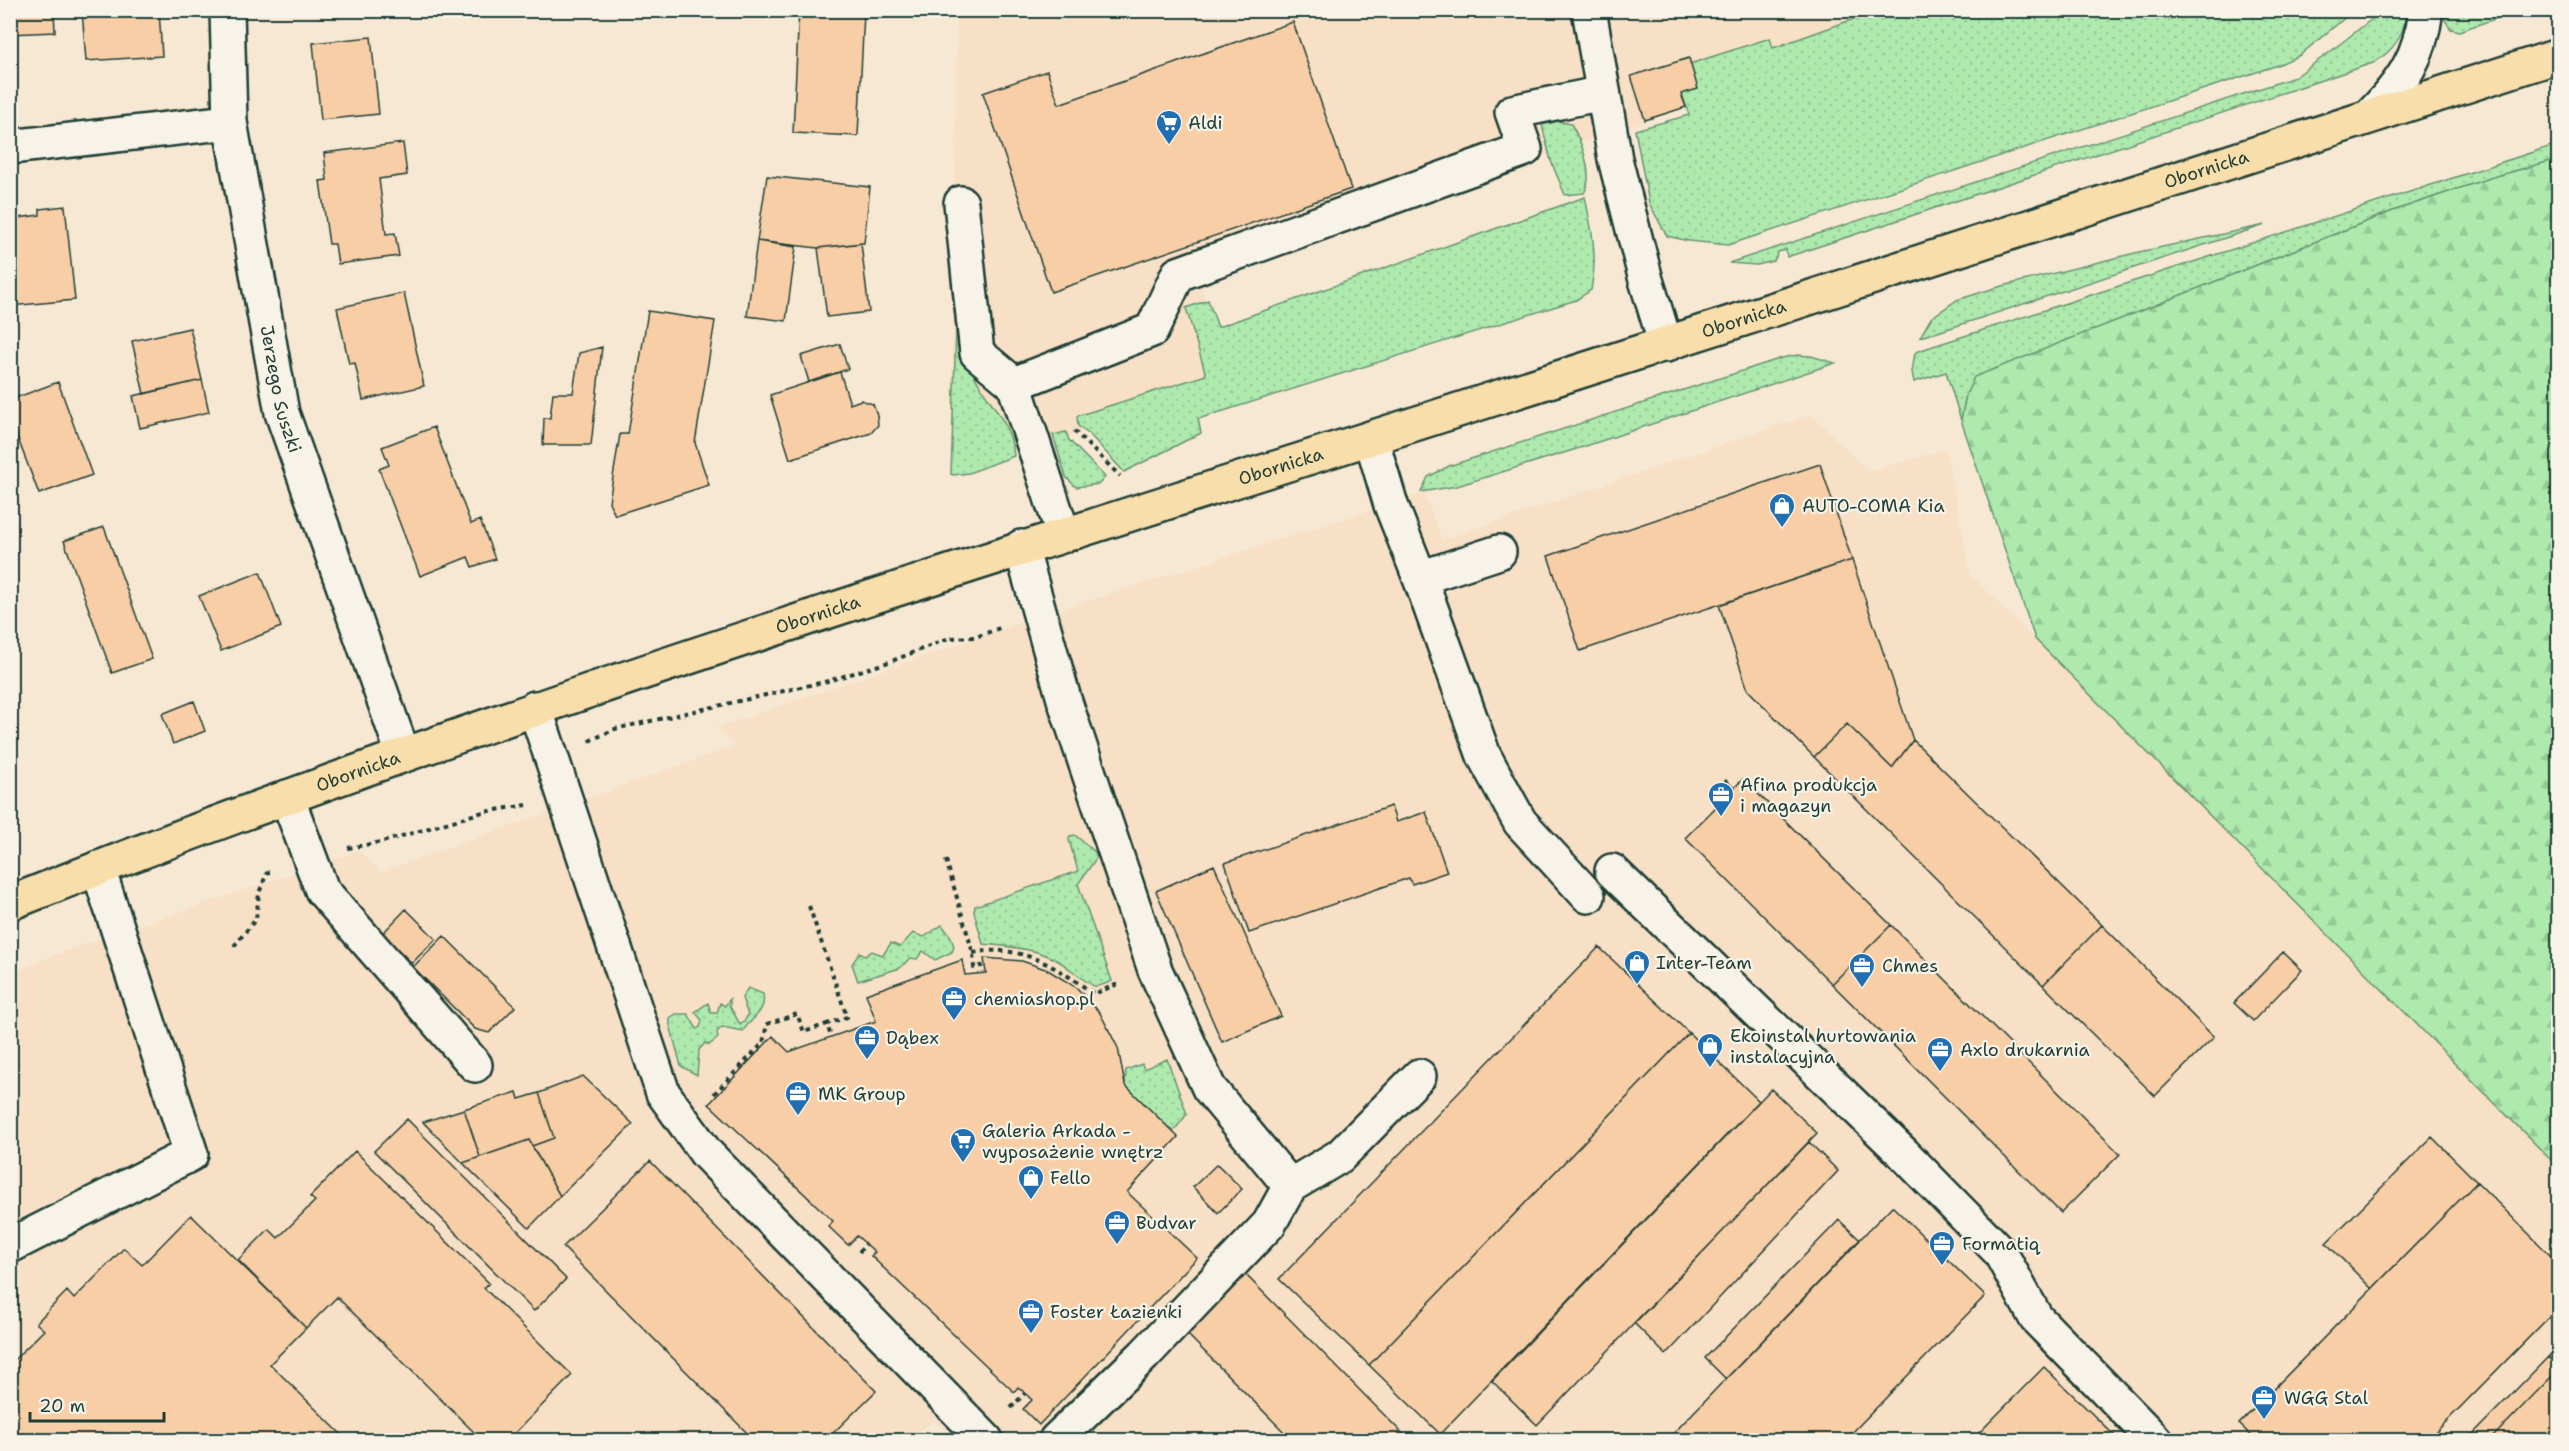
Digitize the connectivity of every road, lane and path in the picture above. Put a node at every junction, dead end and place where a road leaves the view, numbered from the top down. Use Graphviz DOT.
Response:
graph roads {
  1 [pos="227,10"];
  2 [pos="1589,10"];
  3 [pos="2426,10"];
  4 [pos="2559,56"];
  5 [pos="1603,93"];
  6 [pos="2371,115"];
  7 [pos="230,122"];
  8 [pos="10,147"];
  9 [pos="961,203"];
  10 [pos="1666,345"];
  11 [pos="1048,370"];
  12 [pos="1014,384"];
  13 [pos="1371,438"];
  14 [pos="1123,478"];
  15 [pos="1063,534"];
  16 [pos="1021,547"];
  17 [pos="1499,552"];
  18 [pos="1420,579"];
  19 [pos="1006,626"];
  20 [pos="535,708"];
  21 [pos="403,753"];
  22 [pos="560,783"];
  23 [pos="287,797"];
  24 [pos="310,860"];
  25 [pos="946,860"];
  26 [pos="98,868"];
  27 [pos="1612,871"];
  28 [pos="1588,896"];
  29 [pos="10,903"];
  30 [pos="809,906"];
  31 [pos="234,946"];
  32 [pos="973,953"];
  33 [pos="985,965"];
  34 [pos="1155,970"];
  35 [pos="827,1024"];
  36 [pos="831,1037"];
  37 [pos="475,1065"];
  38 [pos="1419,1076"];
  39 [pos="709,1100"];
  40 [pos="1290,1186"];
  41 [pos="10,1246"];
  42 [pos="1025,1394"];
  43 [pos="1010,1409"];
  44 [pos="986,1440"];
  45 [pos="1056,1440"];
  46 [pos="2155,1440"];
  1 -- 7 [label="street, Jerzego Suszki"];
  2 -- 5 [label="street"];
  3 -- 6 [label="street"];
  4 -- 6 [label="main road, Obornicka"];
  5 -- 10 [label="street"];
  5 -- 11 [label="street"];
  6 -- 10 [label="main road, Obornicka"];
  7 -- 8 [label="street"];
  7 -- 21 [label="street, Jerzego Suszki"];
  9 -- 12 [label="street"];
  10 -- 13 [label="main road, Obornicka"];
  11 -- 12 [label="street"];
  11 -- 14 [label="path"];
  12 -- 15 [label="street"];
  13 -- 15 [label="main road, Obornicka"];
  13 -- 18 [label="street"];
  15 -- 16 [label="main road, Obornicka"];
  16 -- 20 [label="main road, Obornicka"];
  16 -- 34 [label="street"];
  17 -- 18 [label="street"];
  18 -- 28 [label="street"];
  19 -- 22 [label="path"];
  20 -- 21 [label="main road, Obornicka"];
  20 -- 22 [label="street"];
  21 -- 23 [label="main road, Obornicka"];
  22 -- 24 [label="path"];
  22 -- 44 [label="street"];
  23 -- 24 [label="street"];
  23 -- 26 [label="main road, Obornicka"];
  24 -- 31 [label="path"];
  24 -- 37 [label="street"];
  25 -- 32 [label="path"];
  26 -- 29 [label="main road, Obornicka"];
  26 -- 41 [label="street"];
  27 -- 46 [label="street"];
  30 -- 35 [label="path"];
  32 -- 33 [label="path"];
  32 -- 34 [label="path"];
  34 -- 40 [label="street"];
  35 -- 36 [label="path"];
  35 -- 39 [label="path"];
  38 -- 40 [label="street"];
  40 -- 45 [label="street"];
  42 -- 43 [label="path"];
}
